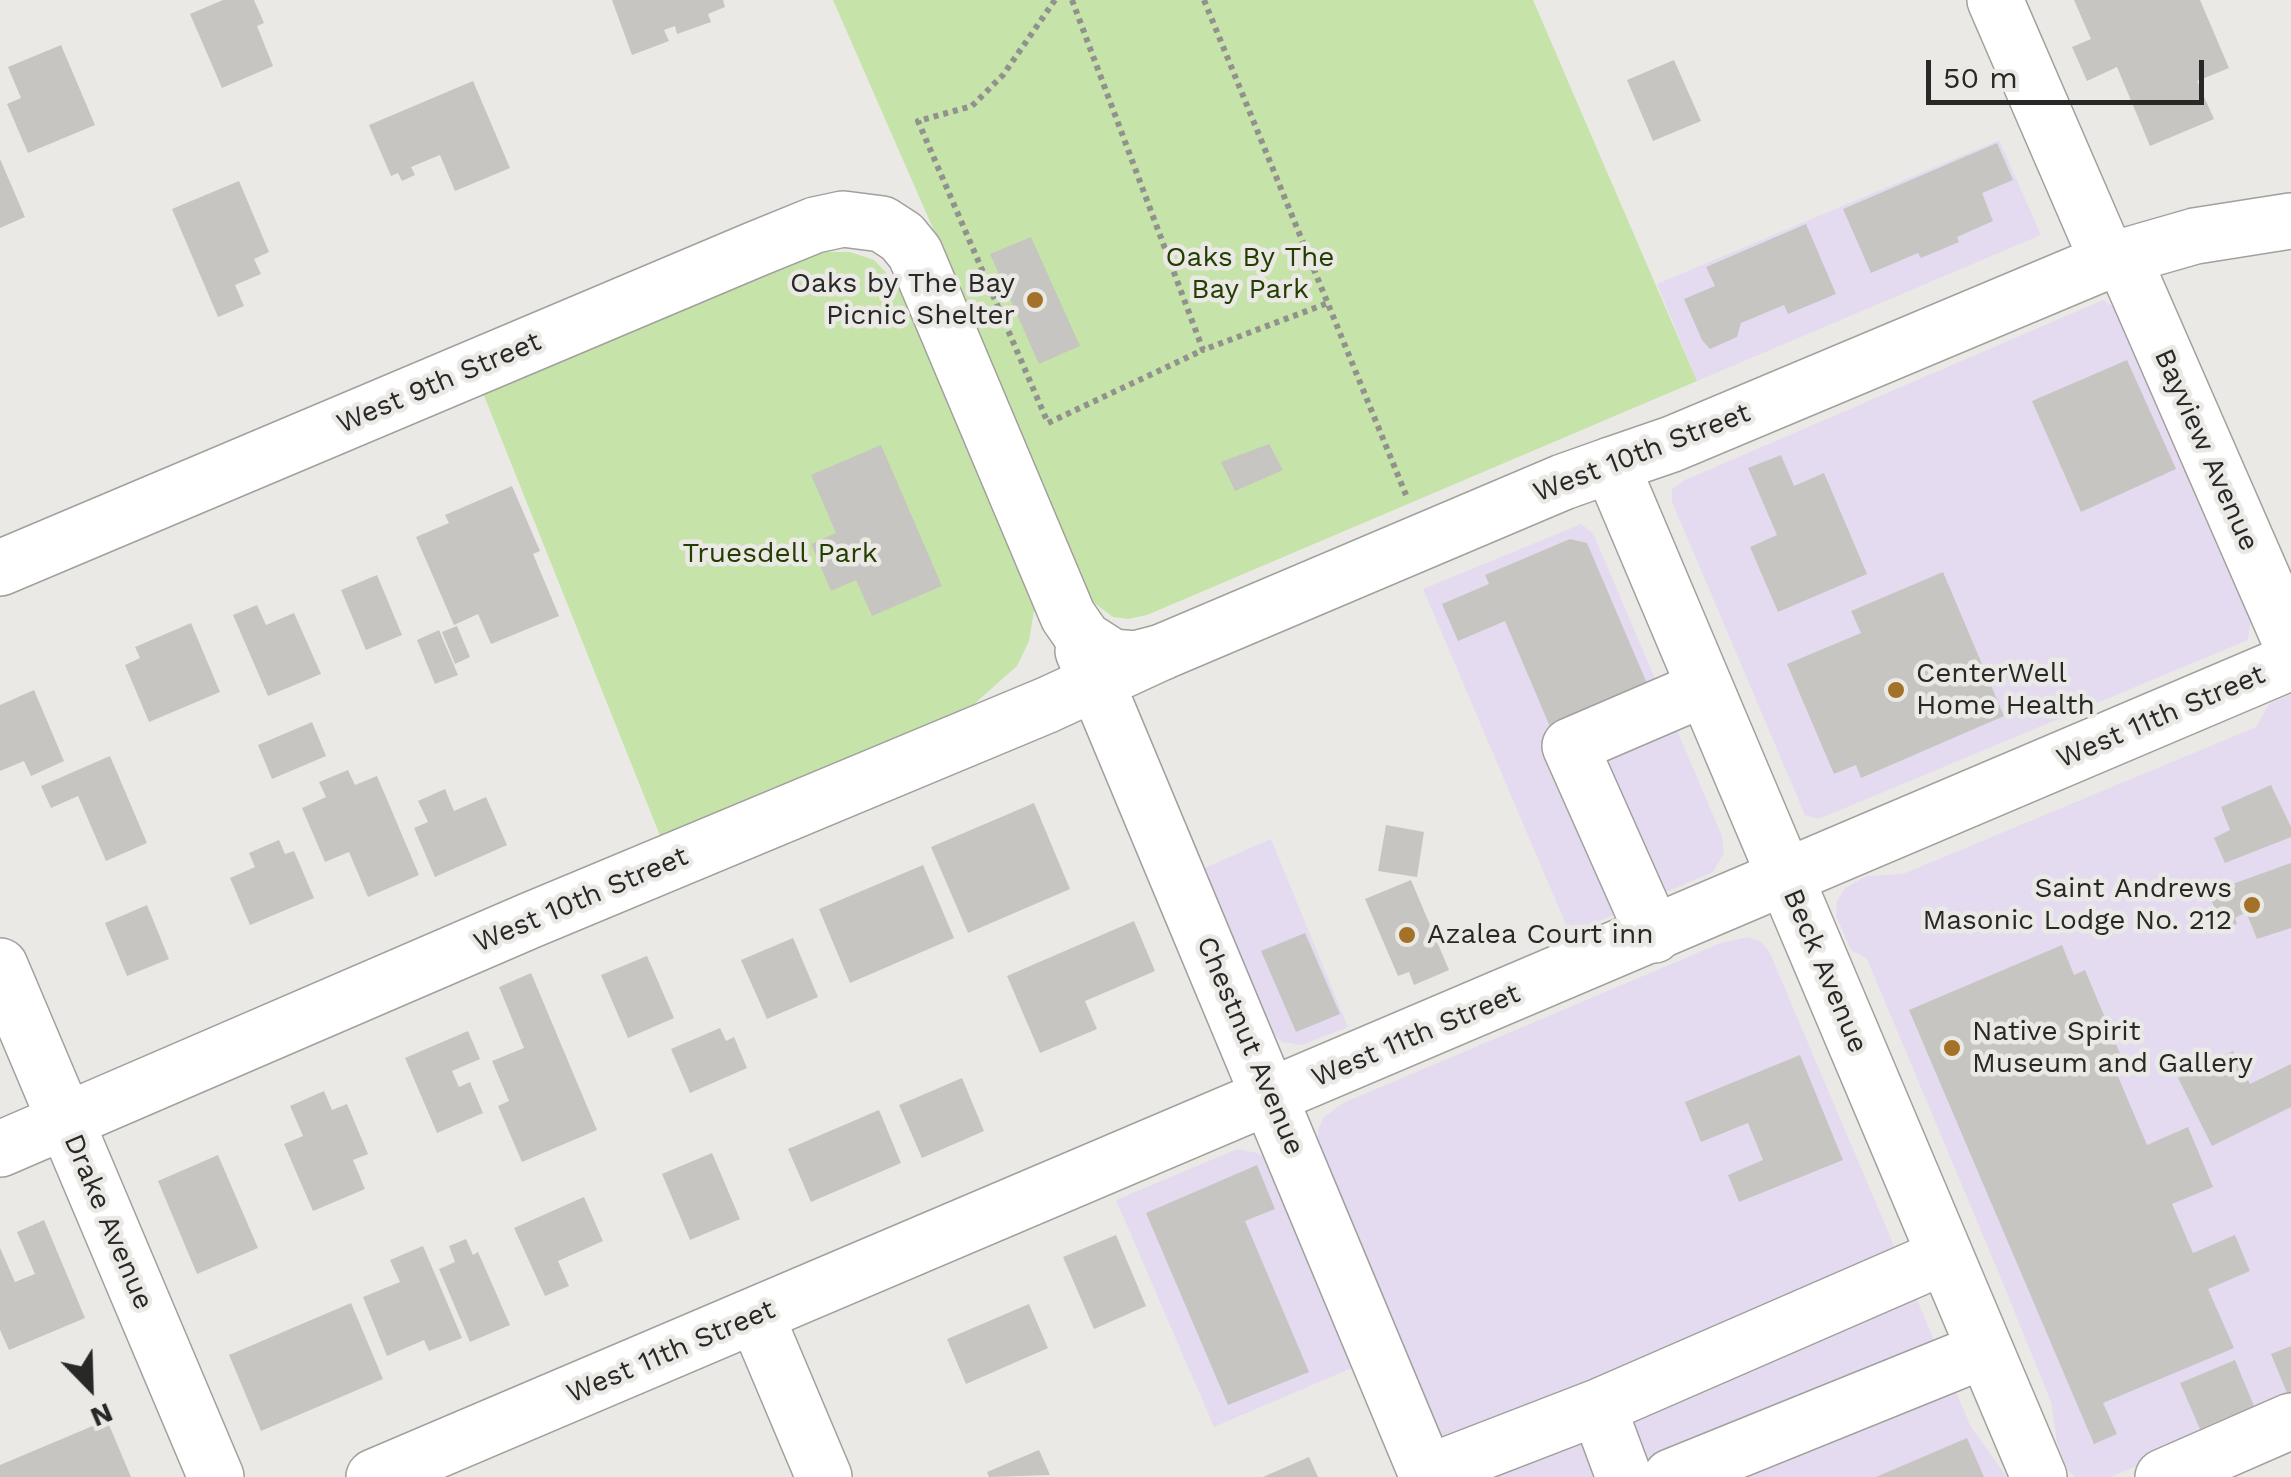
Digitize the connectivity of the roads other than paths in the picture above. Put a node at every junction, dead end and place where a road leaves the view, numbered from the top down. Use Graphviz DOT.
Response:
graph roads {
  1 [pos="1995,0"];
  2 [pos="2291,221"];
  3 [pos="882,224"];
  4 [pos="2115,259"];
  5 [pos="1611,465"];
  6 [pos="0,568"];
  7 [pos="2291,644"];
  8 [pos="1088,649"];
  9 [pos="2291,662"];
  10 [pos="1705,688"];
  11 [pos="1784,877"];
  12 [pos="1654,935"];
  13 [pos="0,966"];
  14 [pos="1272,1096"];
  15 [pos="66,1121"];
  16 [pos="0,1149"];
  17 [pos="1945,1256"];
  18 [pos="756,1316"];
  19 [pos="1985,1350"];
  20 [pos="1598,1407"];
  21 [pos="2291,1421"];
  22 [pos="1428,1475"];
  23 [pos="216,1477"];
  24 [pos="374,1477"];
  25 [pos="824,1477"];
  26 [pos="1624,1477"];
  27 [pos="1671,1477"];
  28 [pos="2038,1477"];
  29 [pos="2163,1477"];
  1 -- 4 [label="main road, Bayview Avenue"];
  2 -- 4 [label="main road, West 10th Street"];
  3 -- 6 [label="main road, West 9th Street"];
  3 -- 8 [label="main road, Chestnut Avenue"];
  4 -- 5 [label="main road, West 10th Street"];
  4 -- 7 [label="main road, Bayview Avenue"];
  5 -- 8 [label="main road, West 10th Street"];
  5 -- 10 [label="main road, Beck Avenue"];
  8 -- 14 [label="main road, Chestnut Avenue"];
  8 -- 15 [label="main road, West 10th Street"];
  9 -- 11 [label="main road, West 11th Street"];
  10 -- 11 [label="main road, Beck Avenue"];
  10 -- 12 [label="main road"];
  11 -- 12 [label="main road, West 11th Street"];
  11 -- 17 [label="main road, Beck Avenue"];
  12 -- 14 [label="main road, West 11th Street"];
  13 -- 15 [label="main road, Drake Avenue"];
  14 -- 18 [label="main road, West 11th Street"];
  14 -- 22 [label="main road, Chestnut Avenue"];
  15 -- 16 [label="main road, West 10th Street"];
  15 -- 23 [label="main road, Drake Avenue"];
  17 -- 19 [label="main road, Beck Avenue"];
  17 -- 20 [label="main road"];
  18 -- 24 [label="main road, West 11th Street"];
  18 -- 25 [label="main road"];
  19 -- 27 [label="main road"];
  19 -- 28 [label="main road, Beck Avenue"];
  20 -- 22 [label="main road"];
  20 -- 26 [label="main road"];
  21 -- 29 [label="main road"];
}
